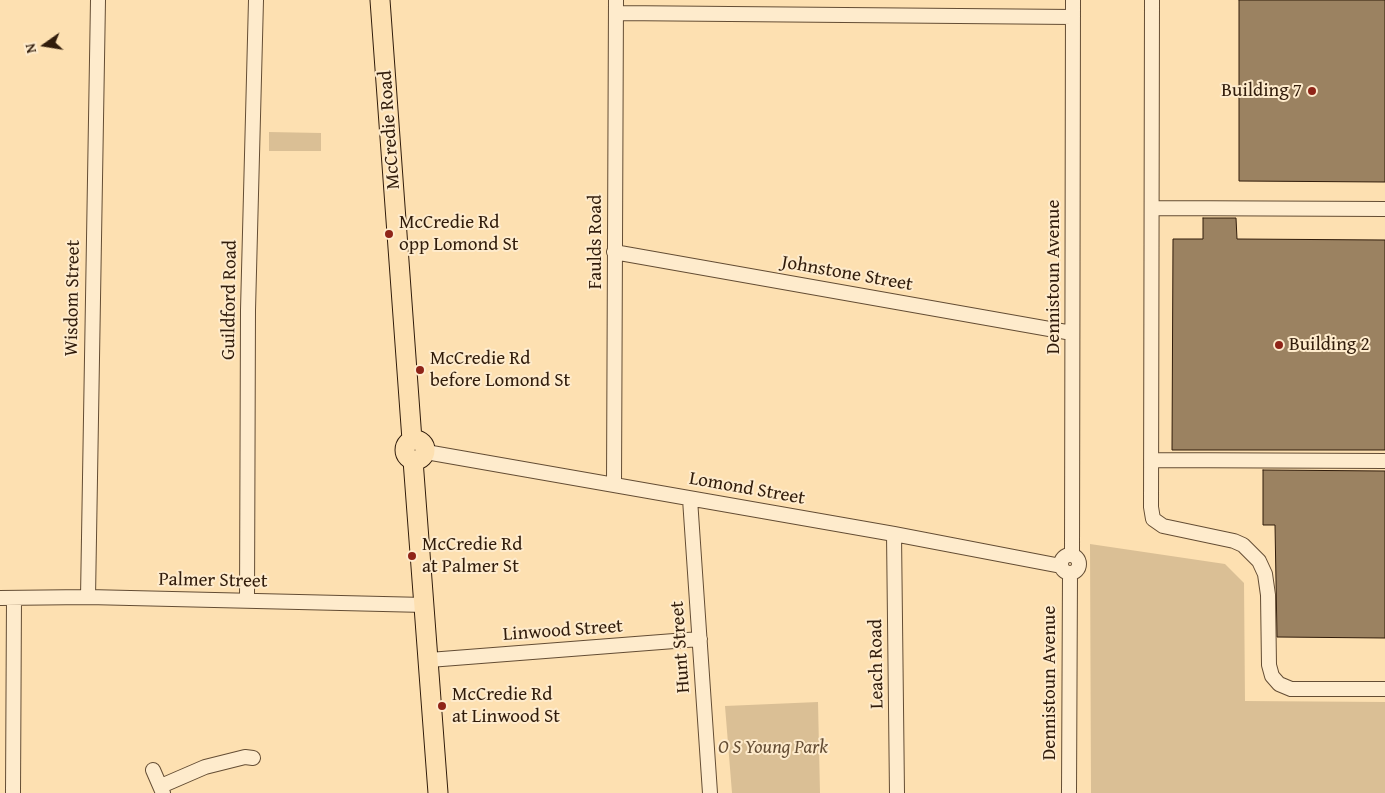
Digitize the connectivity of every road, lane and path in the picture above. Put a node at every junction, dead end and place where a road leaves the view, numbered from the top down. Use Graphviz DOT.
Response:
graph roads {
  1 [pos="98,0"];
  2 [pos="256,0"];
  3 [pos="380,0"];
  4 [pos="1073,0"];
  5 [pos="1152,0"];
  6 [pos="616,7"];
  7 [pos="1073,17"];
  8 [pos="1152,208"];
  9 [pos="1385,208"];
  10 [pos="614,252"];
  11 [pos="1072,333"];
  12 [pos="417,451"];
  13 [pos="1151,460"];
  14 [pos="1385,461"];
  15 [pos="614,484"];
  16 [pos="690,499"];
  17 [pos="894,534"];
  18 [pos="1065,570"];
  19 [pos="88,597"];
  20 [pos="0,598"];
  21 [pos="14,598"];
  22 [pos="248,600"];
  23 [pos="425,605"];
  24 [pos="700,639"];
  25 [pos="429,660"];
  26 [pos="1385,688"];
  27 [pos="253,758"];
  28 [pos="153,770"];
  29 [pos="162,789"];
  30 [pos="13,793"];
  31 [pos="438,793"];
  32 [pos="710,793"];
  33 [pos="897,793"];
  34 [pos="1069,793"];
  1 -- 19 [label="street, Wisdom Street"];
  2 -- 22 [label="street, Guildford Road"];
  3 -- 12 [label="main road, McCredie Road"];
  4 -- 7 [label="street, Dennistoun Avenue"];
  5 -- 8 [label="street"];
  6 -- 7 [label="street"];
  6 -- 10 [label="street, Faulds Road"];
  7 -- 11 [label="street, Dennistoun Avenue"];
  8 -- 9 [label="street"];
  8 -- 13 [label="street"];
  10 -- 11 [label="street, Johnstone Street"];
  10 -- 15 [label="street, Faulds Road"];
  11 -- 18 [label="street, Dennistoun Avenue"];
  12 -- 15 [label="street, Lomond Street"];
  12 -- 23 [label="main road, McCredie Road"];
  13 -- 14 [label="street"];
  13 -- 26 [label="street"];
  15 -- 16 [label="street, Lomond Street"];
  16 -- 17 [label="street, Lomond Street"];
  16 -- 24 [label="street, Hunt Street"];
  17 -- 18 [label="street, Lomond Street"];
  17 -- 33 [label="street, Leach Road"];
  18 -- 34 [label="street, Dennistoun Avenue"];
  19 -- 21 [label="street, Palmer Street"];
  19 -- 22 [label="street, Palmer Street"];
  20 -- 21 [label="street, Palmer Street"];
  21 -- 30 [label="street"];
  22 -- 23 [label="street, Palmer Street"];
  23 -- 25 [label="main road, McCredie Road"];
  24 -- 25 [label="street, Linwood Street"];
  24 -- 32 [label="street, Hunt Street"];
  25 -- 31 [label="main road, McCredie Road"];
  27 -- 29 [label="street"];
  28 -- 29 [label="street"];
}
